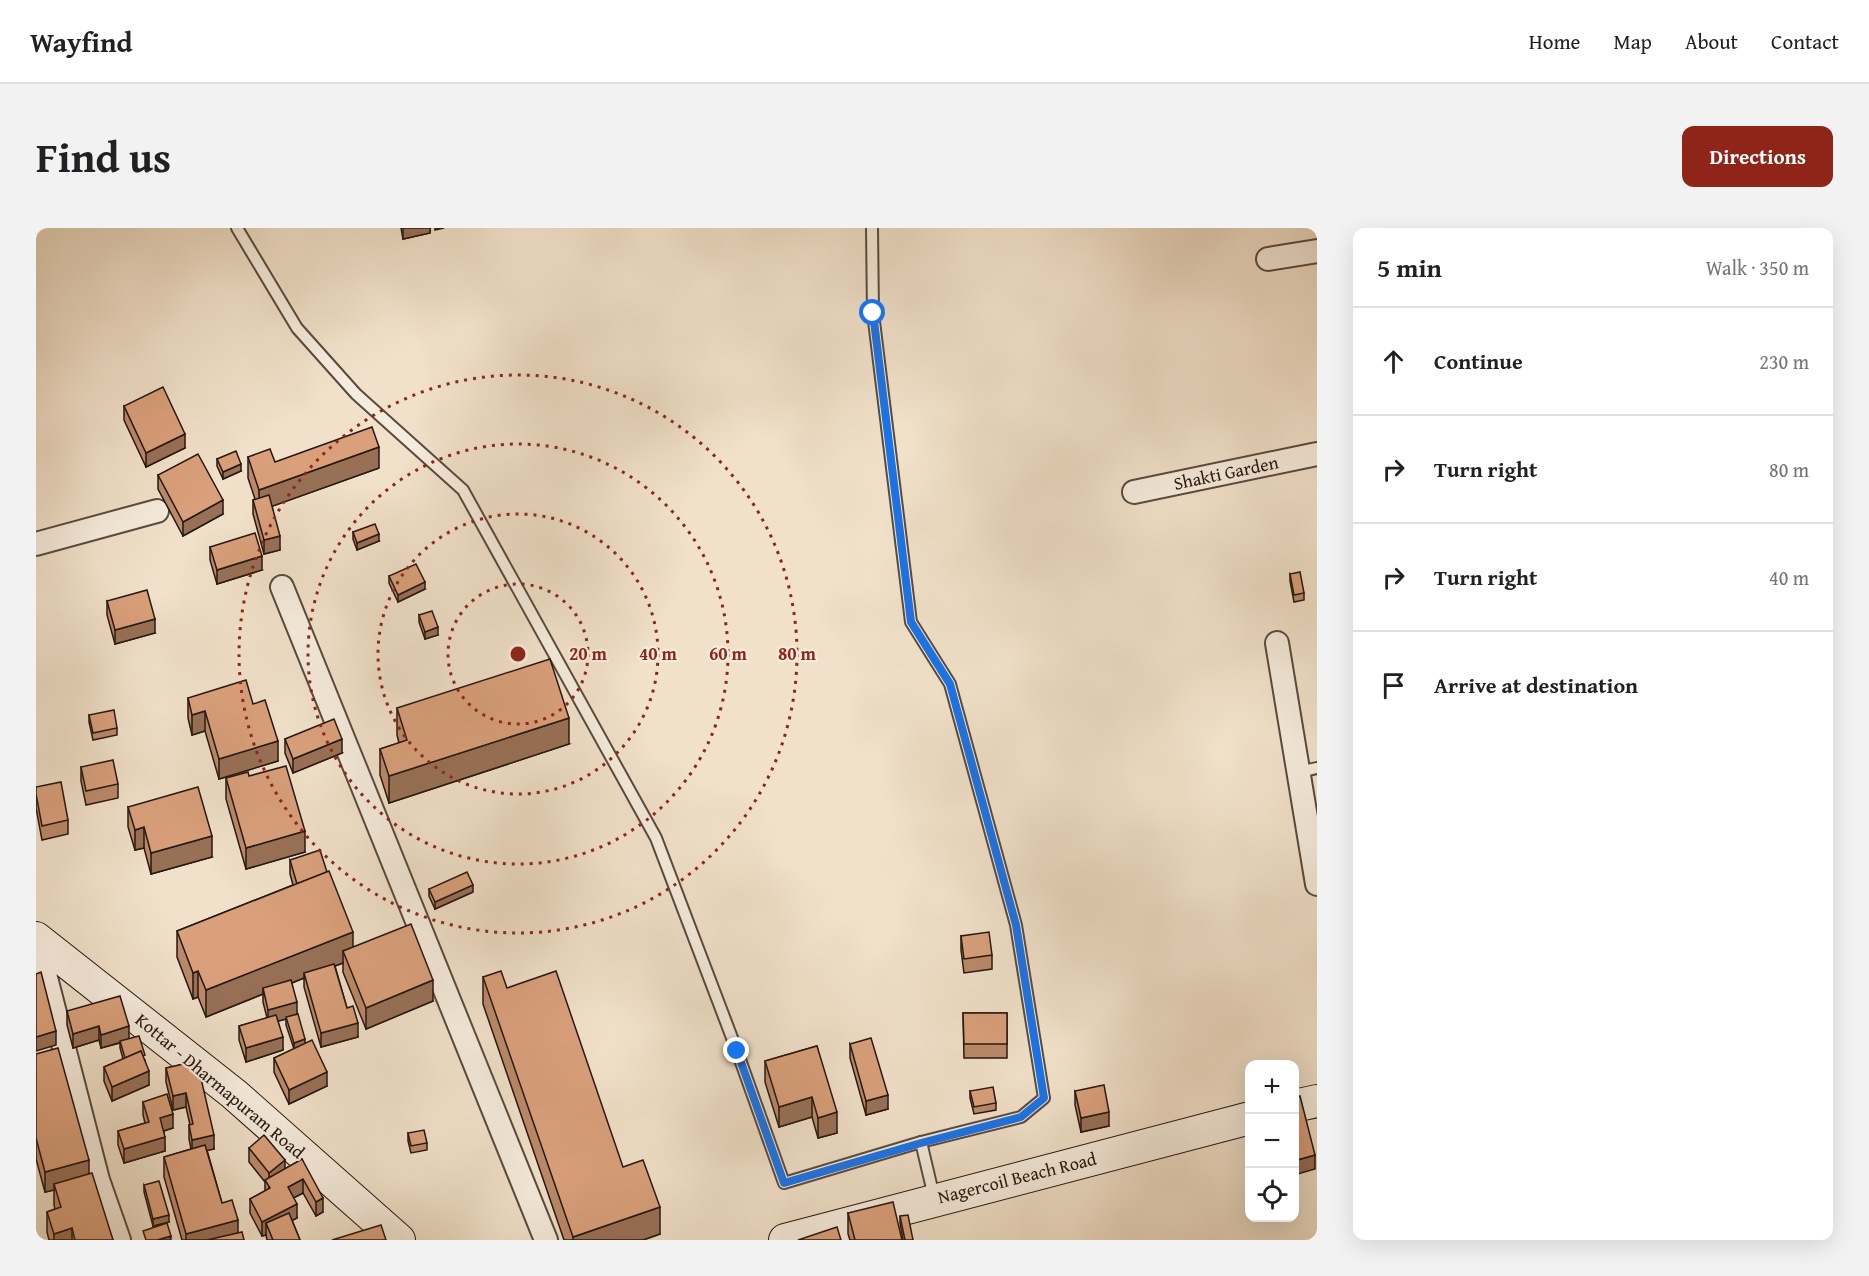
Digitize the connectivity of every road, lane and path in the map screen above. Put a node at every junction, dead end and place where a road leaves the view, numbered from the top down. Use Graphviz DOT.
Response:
graph roads {
  1 [pos="237,228"];
  2 [pos="872,228"];
  3 [pos="1317,251"];
  4 [pos="1268,259"];
  5 [pos="1317,454"];
  6 [pos="1134,492"];
  7 [pos="157,511"];
  8 [pos="36,544"];
  9 [pos="282,587"];
  10 [pos="1277,644"];
  11 [pos="1308,770"];
  12 [pos="1316,878"];
  13 [pos="36,939"];
  14 [pos="1317,1101"];
  15 [pos="1299,1105"];
  16 [pos="1245,1119"];
  17 [pos="921,1143"];
  18 [pos="935,1199"];
  19 [pos="118,1240"];
  20 [pos="399,1240"];
  21 [pos="546,1240"];
  22 [pos="784,1240"];
  1 -- 17 [label="lane"];
  2 -- 17 [label="lane"];
  3 -- 4 [label="street"];
  5 -- 6 [label="street, Shakti Garden"];
  7 -- 8 [label="street"];
  9 -- 21 [label="street"];
  10 -- 11 [label="street"];
  11 -- 12 [label="street"];
  13 -- 19 [label="street"];
  13 -- 20 [label="main road, Kottar - Dharmapuram Road"];
  14 -- 15 [label="main road"];
  16 -- 18 [label="main road, Nagercoil Beach Road"];
  17 -- 18 [label="lane"];
  18 -- 22 [label="main road, Nagercoil Beach Road"];
}
